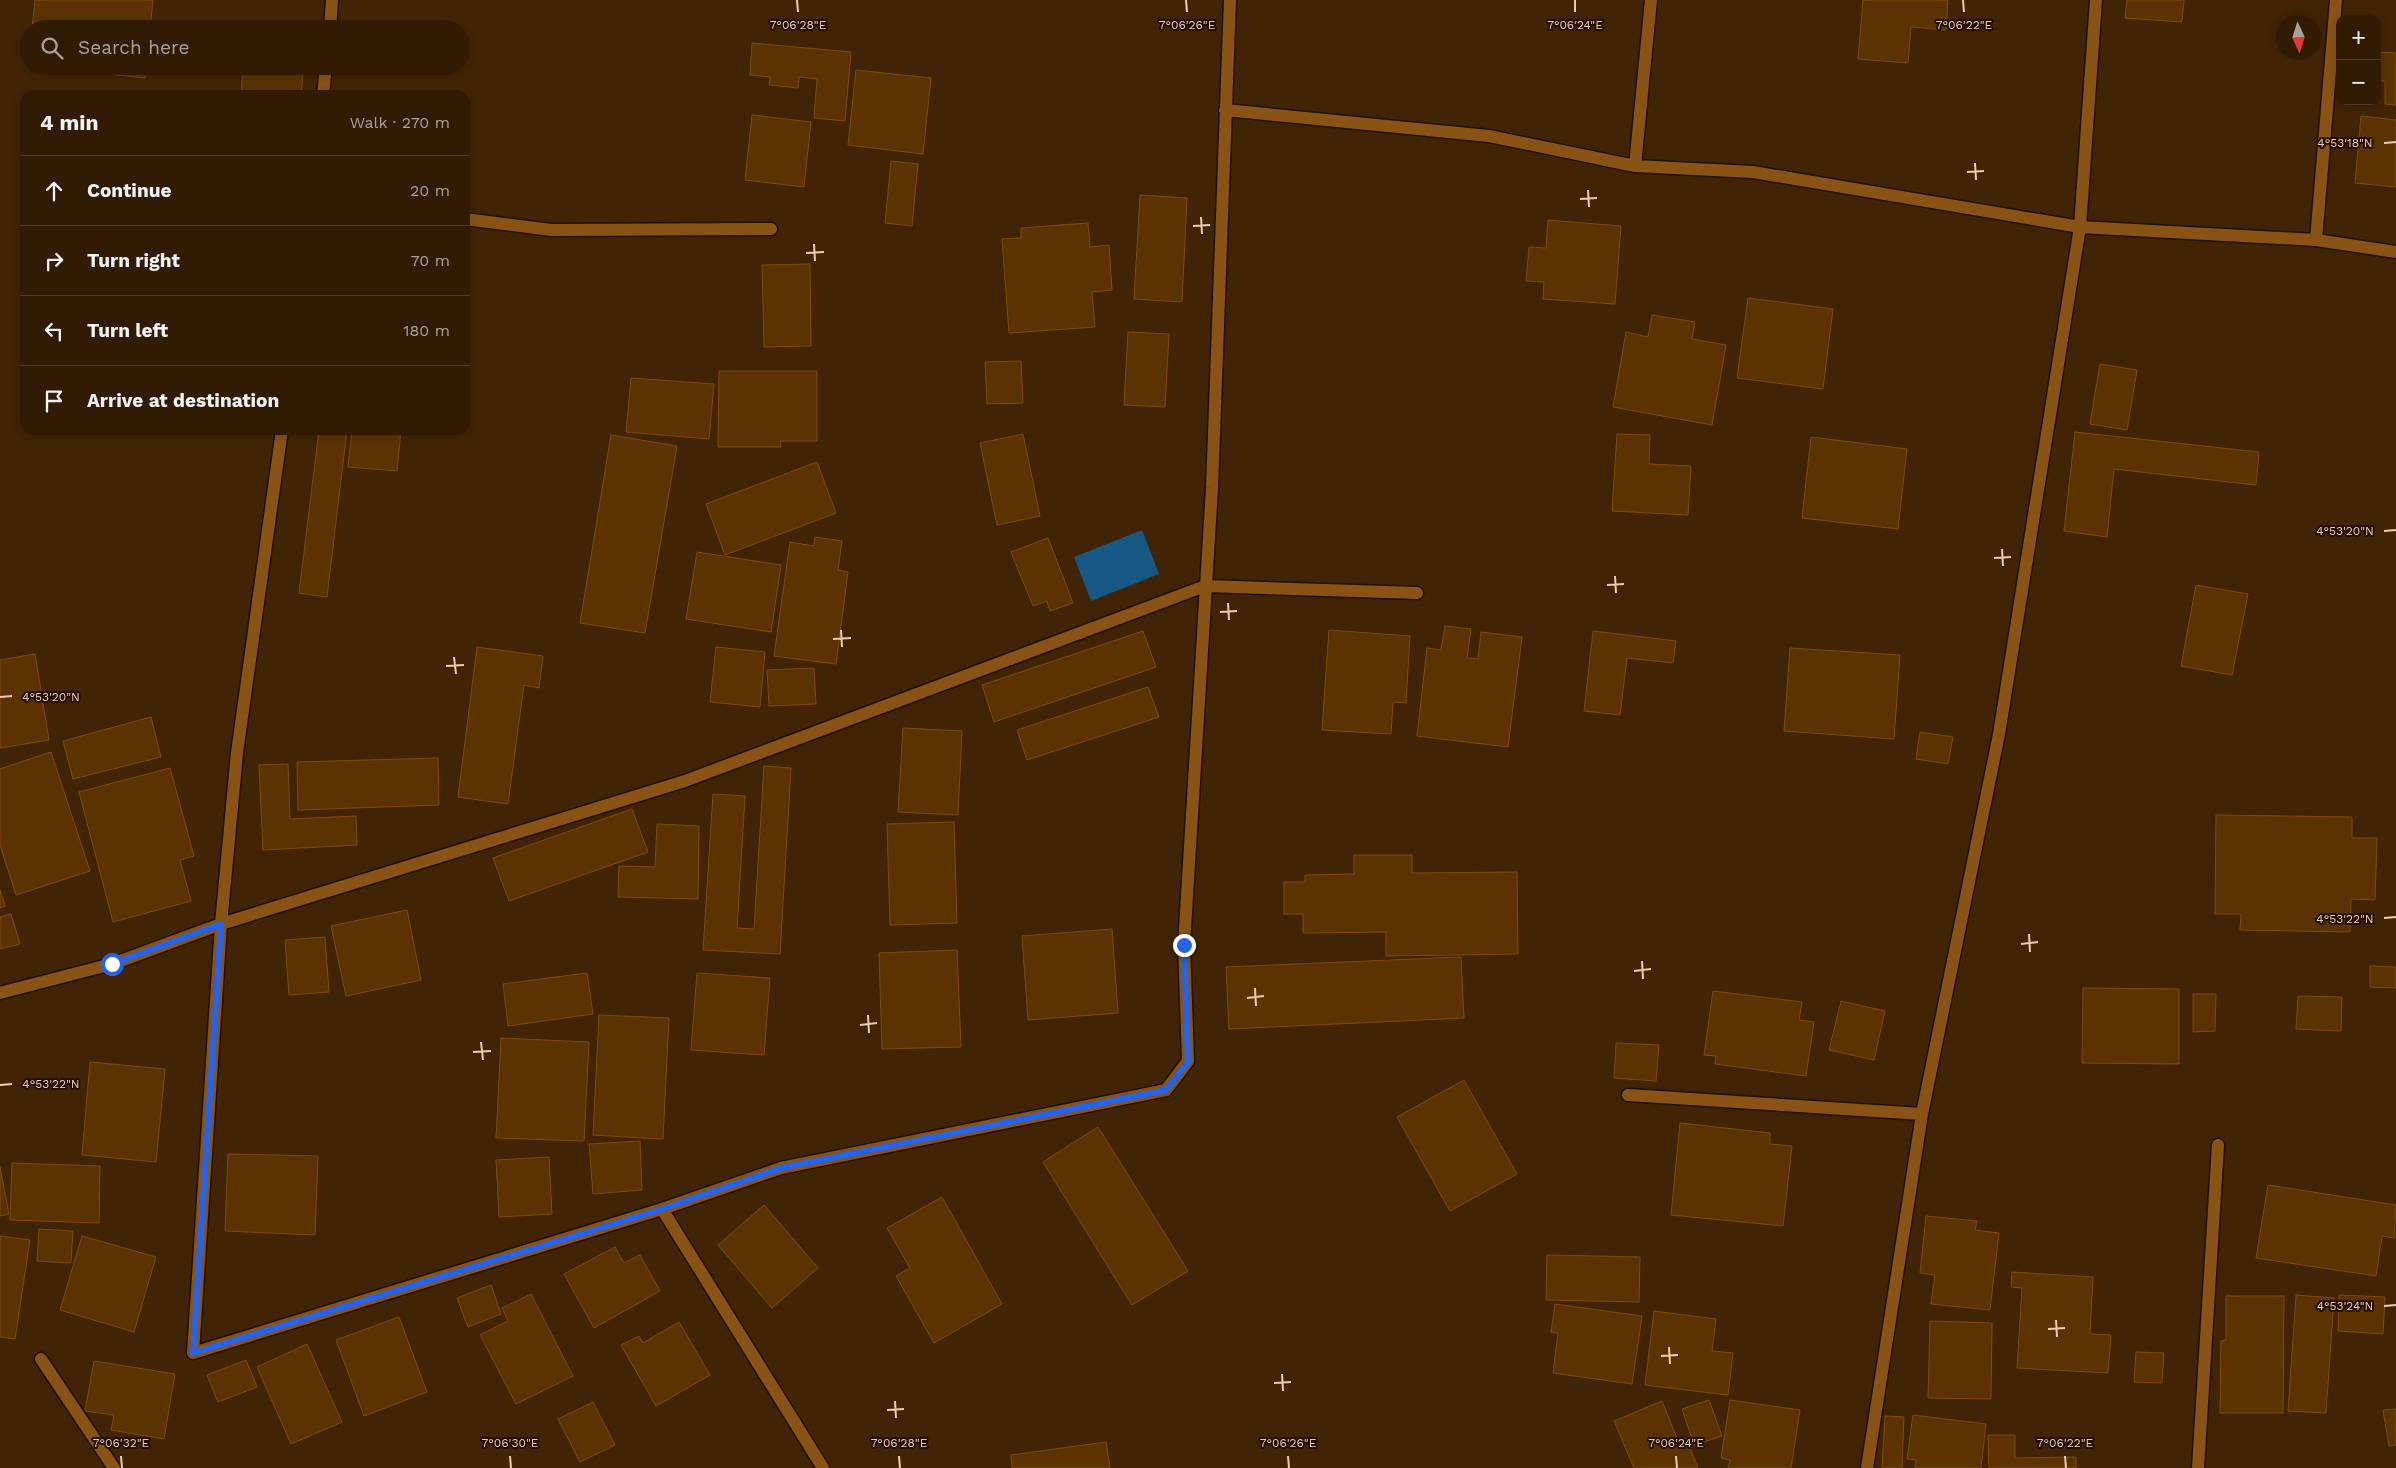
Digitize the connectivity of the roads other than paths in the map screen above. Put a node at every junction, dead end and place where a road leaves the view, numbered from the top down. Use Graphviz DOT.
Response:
graph roads {
  1 [pos="332,0"];
  2 [pos="1230,0"];
  3 [pos="1651,0"];
  4 [pos="2096,0"];
  5 [pos="2336,0"];
  6 [pos="331,20"];
  7 [pos="325,75"];
  8 [pos="323,90"];
  9 [pos="1224,110"];
  10 [pos="1635,166"];
  11 [pos="470,220"];
  12 [pos="2080,227"];
  13 [pos="771,229"];
  14 [pos="2316,240"];
  15 [pos="2396,252"];
  16 [pos="281,435"];
  17 [pos="1205,586"];
  18 [pos="1417,593"];
  19 [pos="221,924"];
  20 [pos="0,993"];
  21 [pos="1628,1095"];
  22 [pos="1922,1114"];
  23 [pos="2218,1145"];
  24 [pos="662,1209"];
  25 [pos="41,1359"];
  26 [pos="114,1468"];
  27 [pos="824,1468"];
  28 [pos="1867,1468"];
  29 [pos="2198,1468"];
  1 -- 6 [label="street"];
  2 -- 9 [label="street"];
  3 -- 10 [label="street"];
  4 -- 12 [label="street"];
  5 -- 14 [label="street"];
  7 -- 8 [label="street"];
  9 -- 10 [label="street"];
  9 -- 17 [label="street"];
  10 -- 12 [label="street"];
  11 -- 13 [label="street"];
  12 -- 14 [label="street"];
  12 -- 22 [label="street"];
  14 -- 15 [label="street"];
  16 -- 19 [label="street"];
  17 -- 18 [label="street"];
  17 -- 19 [label="street"];
  17 -- 24 [label="street"];
  19 -- 20 [label="street"];
  19 -- 24 [label="street"];
  21 -- 22 [label="street"];
  22 -- 28 [label="street"];
  23 -- 29 [label="street"];
  24 -- 27 [label="street"];
  25 -- 26 [label="street"];
}
